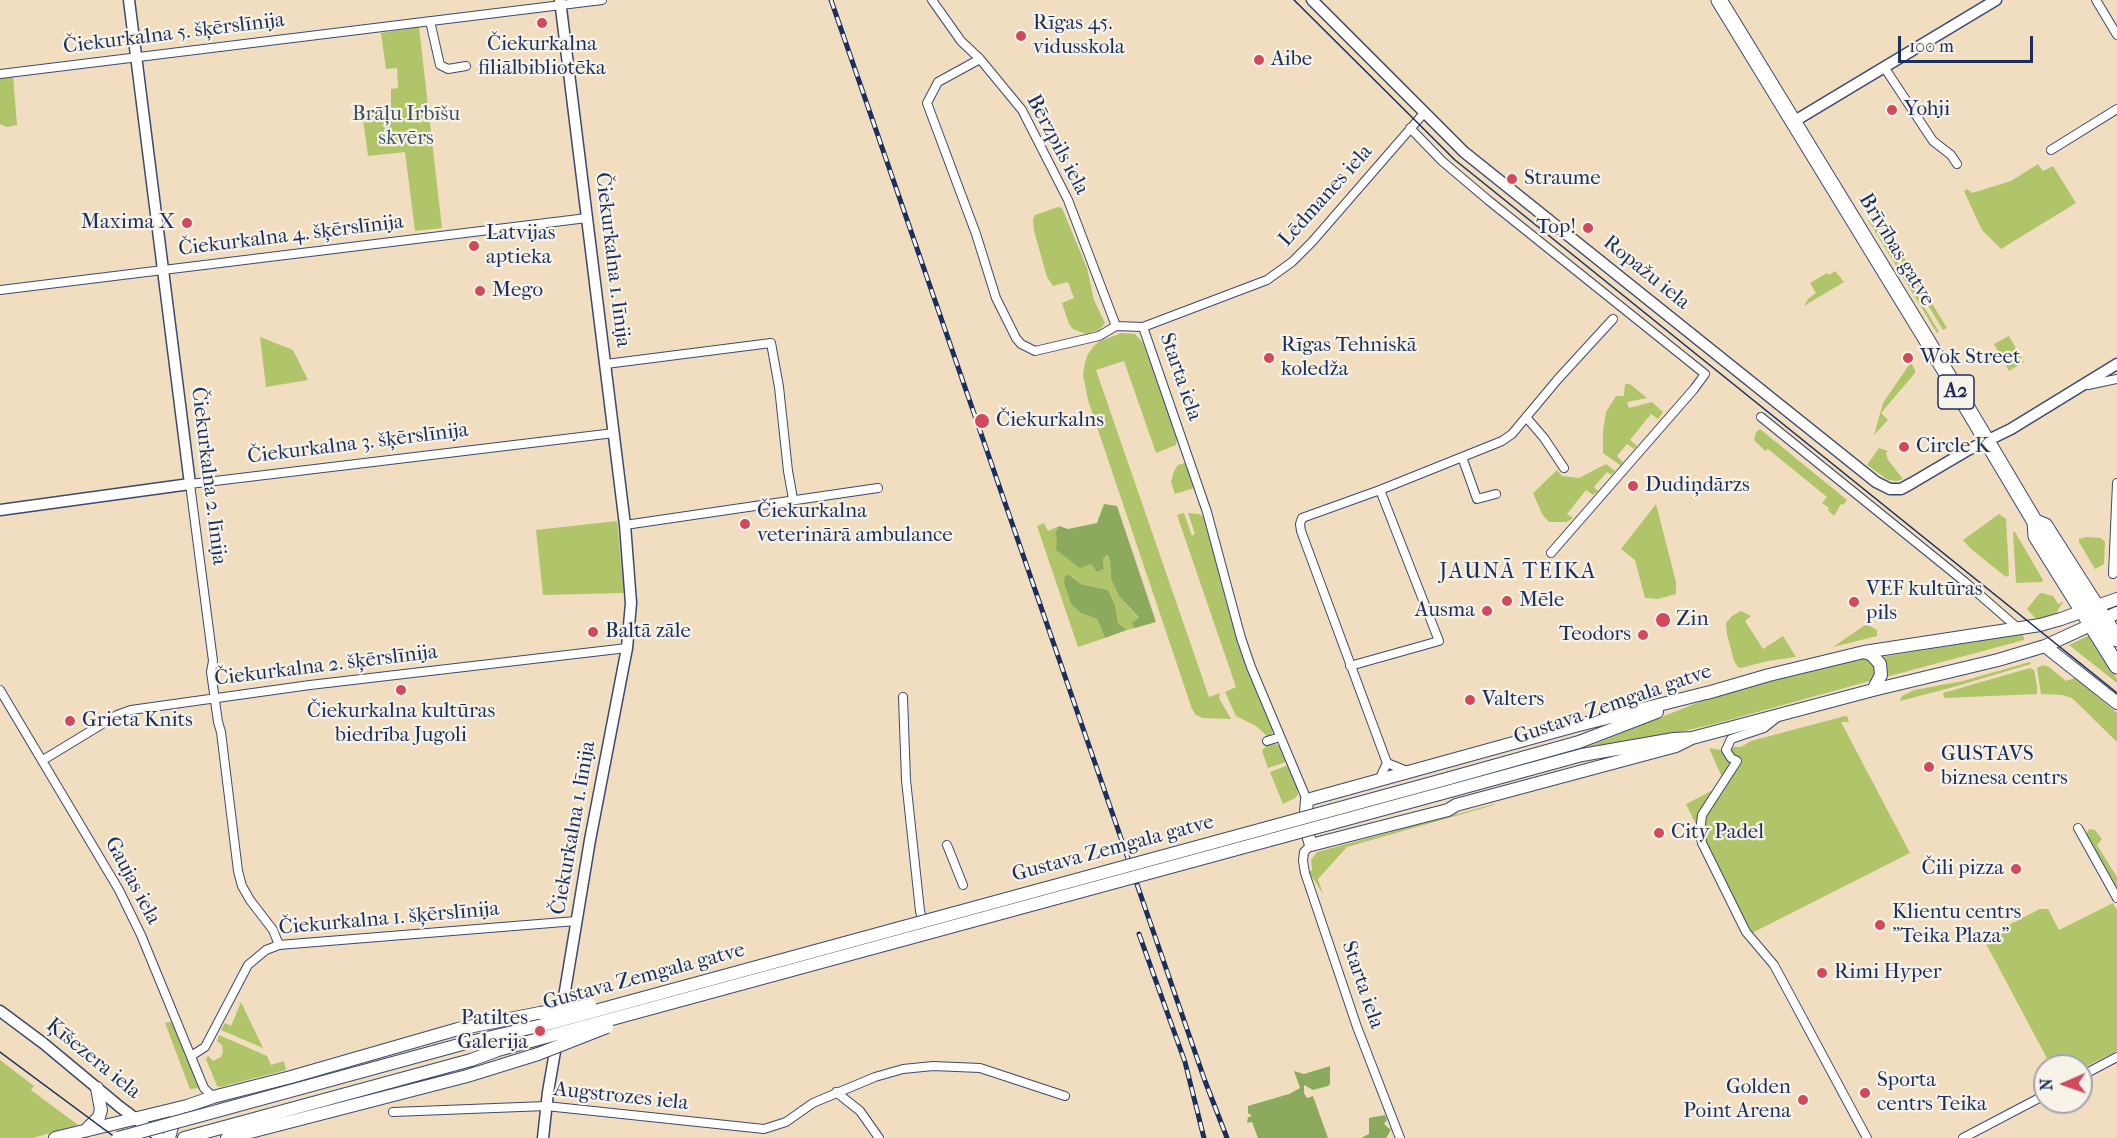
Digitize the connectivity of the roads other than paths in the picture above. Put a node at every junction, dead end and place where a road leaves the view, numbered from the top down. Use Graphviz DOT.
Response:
graph roads {
  1 [pos="129,0"];
  2 [pos="602,0"];
  3 [pos="932,0"];
  4 [pos="1312,0"];
  5 [pos="1719,0"];
  6 [pos="1996,0"];
  7 [pos="2096,0"];
  8 [pos="560,2"];
  9 [pos="430,21"];
  10 [pos="2117,35"];
  11 [pos="136,56"];
  12 [pos="980,59"];
  13 [pos="466,66"];
  14 [pos="1884,67"];
  15 [pos="0,74"];
  16 [pos="2117,109"];
  17 [pos="1424,113"];
  18 [pos="1793,122"];
  19 [pos="1410,128"];
  20 [pos="2051,150"];
  21 [pos="1957,164"];
  22 [pos="587,218"];
  23 [pos="163,271"];
  24 [pos="0,290"];
  25 [pos="1612,319"];
  26 [pos="1116,327"];
  27 [pos="1143,327"];
  28 [pos="606,364"];
  29 [pos="2117,364"];
  30 [pos="2117,379"];
  31 [pos="2077,389"];
  32 [pos="1526,417"];
  33 [pos="1761,417"];
  34 [pos="614,433"];
  35 [pos="1985,441"];
  36 [pos="1462,457"];
  37 [pos="1564,468"];
  38 [pos="2117,483"];
  39 [pos="189,484"];
  40 [pos="878,488"];
  41 [pos="1380,490"];
  42 [pos="1496,494"];
  43 [pos="793,499"];
  44 [pos="0,510"];
  45 [pos="625,525"];
  46 [pos="1551,553"];
  47 [pos="2113,574"];
  48 [pos="2117,599"];
  49 [pos="2099,615"];
  50 [pos="2019,629"];
  51 [pos="2117,639"];
  52 [pos="2045,646"];
  53 [pos="627,648"];
  54 [pos="1864,652"];
  55 [pos="1350,666"];
  56 [pos="2117,666"];
  57 [pos="0,690"];
  58 [pos="1873,690"];
  59 [pos="1714,691"];
  60 [pos="903,697"];
  61 [pos="215,698"];
  62 [pos="2117,703"];
  63 [pos="1779,716"];
  64 [pos="1280,737"];
  65 [pos="1692,738"];
  66 [pos="1267,741"];
  67 [pos="43,760"];
  68 [pos="1387,763"];
  69 [pos="1407,771"];
  70 [pos="1378,780"];
  71 [pos="1452,784"];
  72 [pos="1307,800"];
  73 [pos="2078,828"];
  74 [pos="947,844"];
  75 [pos="1311,845"];
  76 [pos="963,885"];
  77 [pos="2117,898"];
  78 [pos="576,921"];
  79 [pos="927,938"];
  80 [pos="279,945"];
  81 [pos="668,997"];
  82 [pos="0,1011"];
  83 [pos="191,1056"];
  84 [pos="2117,1057"];
  85 [pos="2093,1070"];
  86 [pos="97,1088"];
  87 [pos="836,1092"];
  88 [pos="213,1096"];
  89 [pos="1065,1096"];
  90 [pos="2033,1101"];
  91 [pos="187,1106"];
  92 [pos="546,1106"];
  93 [pos="393,1112"];
  94 [pos="136,1120"];
  95 [pos="87,1129"];
  96 [pos="55,1138"];
  97 [pos="118,1138"];
  98 [pos="161,1138"];
  99 [pos="169,1138"];
  100 [pos="184,1138"];
  101 [pos="227,1138"];
  102 [pos="543,1138"];
  103 [pos="879,1138"];
  104 [pos="1400,1138"];
  105 [pos="1867,1138"];
  106 [pos="1963,1138"];
  1 -- 11 [label="street, Čiekurkalna 2. līnija"];
  2 -- 8 [label="street, Čiekurkalna 5. šķērslīnija"];
  3 -- 12 [label="street, Bērzpils iela"];
  4 -- 17 [label="street, Ropažu iela"];
  5 -- 18 [label="highway, Brīvības gatve / A2"];
  6 -- 14 [label="street"];
  7 -- 10 [label="street"];
  8 -- 9 [label="street, Čiekurkalna 5. šķērslīnija"];
  8 -- 22 [label="street, Čiekurkalna 1. līnija"];
  9 -- 11 [label="street, Čiekurkalna 5. šķērslīnija"];
  9 -- 13 [label="street"];
  11 -- 15 [label="street, Čiekurkalna 5. šķērslīnija"];
  11 -- 23 [label="street, Čiekurkalna 2. līnija"];
  12 -- 26 [label="street, Bērzpils iela"];
  12 -- 26 [label="street, Starta iela"];
  14 -- 18 [label="street"];
  14 -- 21 [label="street"];
  16 -- 20 [label="street"];
  17 -- 19 [label="street, Lēdmanes iela"];
  17 -- 35 [label="street, Ropažu iela"];
  18 -- 35 [label="highway, Brīvības gatve / A2"];
  19 -- 27 [label="street, Lēdmanes iela"];
  19 -- 46 [label="street, Ropažu iela"];
  22 -- 23 [label="street, Čiekurkalna 4. šķērslīnija"];
  22 -- 28 [label="street, Čiekurkalna 1. līnija"];
  23 -- 24 [label="street, Čiekurkalna 4. šķērslīnija"];
  23 -- 39 [label="street, Čiekurkalna 2. līnija"];
  25 -- 32 [label="street"];
  26 -- 27 [label="street, Starta iela"];
  27 -- 64 [label="street, Starta iela"];
  28 -- 34 [label="street, Čiekurkalna 1. līnija"];
  28 -- 43 [label="street"];
  29 -- 31 [label="street, Ropažu iela"];
  30 -- 31 [label="street"];
  31 -- 35 [label="street, Ropažu iela"];
  32 -- 36 [label="street"];
  32 -- 37 [label="street"];
  33 -- 50 [label="street"];
  34 -- 39 [label="street, Čiekurkalna 3. šķērslīnija"];
  34 -- 45 [label="street, Čiekurkalna 1. līnija"];
  35 -- 49 [label="highway, Brīvības gatve / A2"];
  36 -- 41 [label="street"];
  36 -- 42 [label="street"];
  38 -- 47 [label="street"];
  39 -- 44 [label="street, Čiekurkalna 3. šķērslīnija"];
  39 -- 61 [label="street, Čiekurkalna 2. līnija"];
  40 -- 43 [label="street"];
  41 -- 55 [label="street"];
  41 -- 55 [label="street"];
  43 -- 45 [label="street"];
  45 -- 53 [label="street, Čiekurkalna 1. līnija"];
  48 -- 49 [label="main road, Gustava Zemgala gatve"];
  49 -- 50 [label="main road, Gustava Zemgala gatve"];
  49 -- 51 [label="highway, Brīvības gatve / A2"];
  49 -- 52 [label="main road, Gustava Zemgala gatve"];
  49 -- 56 [label="highway, Brīvības gatve / A2"];
  50 -- 54 [label="main road, Gustava Zemgala gatve"];
  52 -- 58 [label="main road, Gustava Zemgala gatve"];
  52 -- 62 [label="main road"];
  53 -- 61 [label="street, Čiekurkalna 2. šķērslīnija"];
  53 -- 78 [label="street, Čiekurkalna 1. līnija"];
  54 -- 58 [label="main road"];
  54 -- 59 [label="main road, Gustava Zemgala gatve"];
  55 -- 68 [label="street"];
  57 -- 67 [label="street, Gaujas iela"];
  58 -- 63 [label="main road, Gustava Zemgala gatve"];
  59 -- 69 [label="main road"];
  59 -- 71 [label="main road, Gustava Zemgala gatve"];
  60 -- 79 [label="street"];
  61 -- 67 [label="street, Čiekurkalna 2. šķērslīnija"];
  61 -- 80 [label="street, Čiekurkalna 2. līnija"];
  63 -- 65 [label="main road, Gustava Zemgala gatve"];
  63 -- 105 [label="street"];
  64 -- 66 [label="street"];
  64 -- 72 [label="street, Starta iela"];
  65 -- 71 [label="main road, Gustava Zemgala gatve"];
  65 -- 75 [label="main road"];
  67 -- 83 [label="street, Gaujas iela"];
  68 -- 69 [label="street"];
  68 -- 70 [label="street"];
  69 -- 70 [label="main road"];
  70 -- 72 [label="main road"];
  71 -- 81 [label="main road, Gustava Zemgala gatve, bridge"];
  72 -- 75 [label="main road"];
  73 -- 77 [label="street"];
  74 -- 76 [label="street"];
  75 -- 104 [label="street, Starta iela"];
  78 -- 80 [label="street, Čiekurkalna 1. šķērslīnija"];
  78 -- 92 [label="street, Čiekurkalna 1. līnija"];
  80 -- 83 [label="street, Čiekurkalna 1. šķērslīnija"];
  81 -- 88 [label="main road, bridge"];
  81 -- 97 [label="main road, Gustava Zemgala gatve, bridge"];
  81 -- 100 [label="main road, Gustava Zemgala gatve, bridge"];
  81 -- 101 [label="main road, bridge"];
  82 -- 86 [label="street, Ķīšezera iela"];
  83 -- 88 [label="street, Gaujas iela"];
  84 -- 85 [label="street"];
  86 -- 94 [label="street, Ķīšezera iela"];
  86 -- 95 [label="main road"];
  87 -- 89 [label="street, Augstrozes iela"];
  87 -- 92 [label="street, Augstrozes iela"];
  87 -- 103 [label="street"];
  88 -- 91 [label="main road"];
  90 -- 106 [label="street"];
  91 -- 94 [label="main road"];
  91 -- 99 [label="main road"];
  92 -- 93 [label="street, Augstrozes iela"];
  92 -- 102 [label="street, Čiekurkalna 1. līnija"];
  94 -- 95 [label="main road"];
  94 -- 98 [label="street, Ķīšezera iela"];
  95 -- 96 [label="main road"];
}
